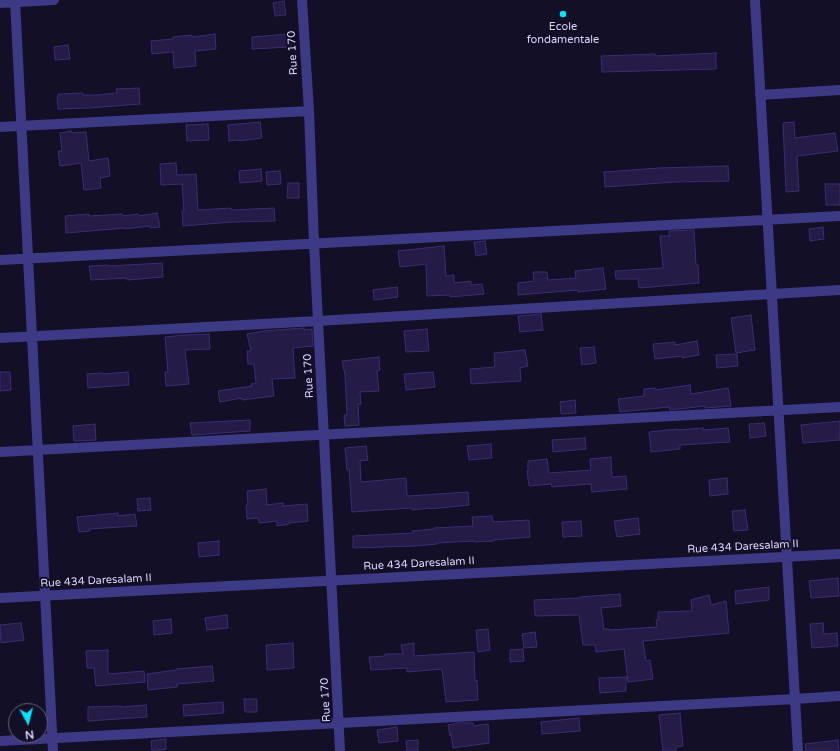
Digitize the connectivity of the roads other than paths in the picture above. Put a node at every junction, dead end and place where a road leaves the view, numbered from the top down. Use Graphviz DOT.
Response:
graph roads {
  1 [pos="54,0"];
  2 [pos="302,0"];
  3 [pos="755,0"];
  4 [pos="15,1"];
  5 [pos="0,3"];
  6 [pos="840,90"];
  7 [pos="760,95"];
  8 [pos="309,111"];
  9 [pos="22,126"];
  10 [pos="0,127"];
  11 [pos="840,216"];
  12 [pos="767,219"];
  13 [pos="314,243"];
  14 [pos="28,258"];
  15 [pos="0,260"];
  16 [pos="840,290"];
  17 [pos="772,293"];
  18 [pos="318,321"];
  19 [pos="32,337"];
  20 [pos="0,338"];
  21 [pos="840,407"];
  22 [pos="778,410"];
  23 [pos="324,435"];
  24 [pos="38,450"];
  25 [pos="0,452"];
  26 [pos="840,554"];
  27 [pos="786,557"];
  28 [pos="332,581"];
  29 [pos="46,596"];
  30 [pos="0,598"];
  31 [pos="840,696"];
  32 [pos="795,699"];
  33 [pos="339,723"];
  34 [pos="53,738"];
  35 [pos="0,741"];
  36 [pos="53,751"];
  37 [pos="340,751"];
  38 [pos="798,751"];
  1 -- 4 [label="street"];
  2 -- 8 [label="street, Rue 170"];
  3 -- 7 [label="street"];
  4 -- 5 [label="street"];
  4 -- 9 [label="street"];
  6 -- 7 [label="street"];
  7 -- 12 [label="street"];
  8 -- 9 [label="street"];
  8 -- 13 [label="street, Rue 170"];
  9 -- 10 [label="street"];
  9 -- 14 [label="street"];
  11 -- 12 [label="street"];
  12 -- 13 [label="street"];
  12 -- 17 [label="street"];
  13 -- 14 [label="street"];
  13 -- 18 [label="street, Rue 170"];
  14 -- 15 [label="street"];
  14 -- 19 [label="street"];
  16 -- 17 [label="street"];
  17 -- 18 [label="street"];
  17 -- 22 [label="street"];
  18 -- 19 [label="street"];
  18 -- 23 [label="street, Rue 170"];
  19 -- 20 [label="street"];
  19 -- 24 [label="street"];
  21 -- 22 [label="street"];
  22 -- 23 [label="street"];
  22 -- 27 [label="street"];
  23 -- 24 [label="street"];
  23 -- 28 [label="street, Rue 170"];
  24 -- 25 [label="street"];
  24 -- 29 [label="street"];
  26 -- 27 [label="street, Rue 434 Daresalam II"];
  27 -- 28 [label="street, Rue 434 Daresalam II"];
  27 -- 32 [label="street"];
  28 -- 29 [label="street, Rue 434 Daresalam II"];
  28 -- 33 [label="street, Rue 170"];
  29 -- 30 [label="street, Rue 434 Daresalam II"];
  29 -- 34 [label="street"];
  31 -- 32 [label="street"];
  32 -- 33 [label="street"];
  32 -- 38 [label="street"];
  33 -- 34 [label="street"];
  33 -- 37 [label="street, Rue 170"];
  34 -- 35 [label="street"];
  34 -- 36 [label="street"];
}
